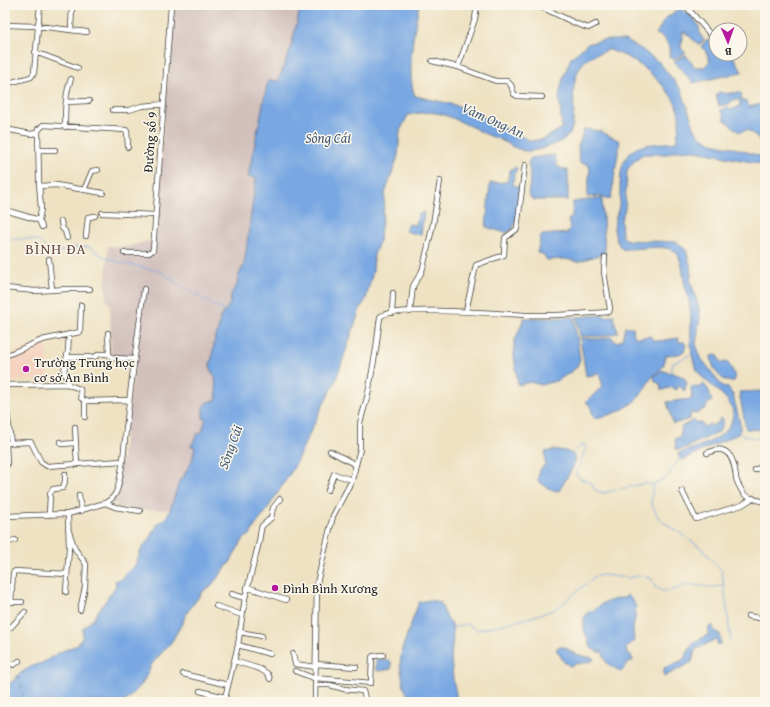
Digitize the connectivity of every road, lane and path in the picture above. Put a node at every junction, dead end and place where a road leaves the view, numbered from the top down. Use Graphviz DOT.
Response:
graph roads {
  1 [pos="40,5"];
  2 [pos="72,5"];
  3 [pos="171,5"];
  4 [pos="477,5"];
  5 [pos="538,5"];
  6 [pos="685,5"];
  7 [pos="596,24"];
  8 [pos="5,25"];
  9 [pos="38,26"];
  10 [pos="71,30"];
  11 [pos="87,32"];
  12 [pos="708,32"];
  13 [pos="35,52"];
  14 [pos="432,61"];
  15 [pos="458,67"];
  16 [pos="78,68"];
  17 [pos="71,80"];
  18 [pos="5,84"];
  19 [pos="542,97"];
  20 [pos="89,101"];
  21 [pos="66,102"];
  22 [pos="164,104"];
  23 [pos="113,110"];
  24 [pos="65,127"];
  25 [pos="5,129"];
  26 [pos="38,129"];
  27 [pos="128,147"];
  28 [pos="39,150"];
  29 [pos="55,150"];
  30 [pos="525,165"];
  31 [pos="98,170"];
  32 [pos="440,181"];
  33 [pos="40,186"];
  34 [pos="84,190"];
  35 [pos="103,193"];
  36 [pos="5,210"];
  37 [pos="102,213"];
  38 [pos="156,214"];
  39 [pos="95,216"];
  40 [pos="39,220"];
  41 [pos="61,221"];
  42 [pos="42,227"];
  43 [pos="86,236"];
  44 [pos="67,238"];
  45 [pos="124,253"];
  46 [pos="605,258"];
  47 [pos="49,259"];
  48 [pos="5,288"];
  49 [pos="90,289"];
  50 [pos="144,289"];
  51 [pos="52,290"];
  52 [pos="393,293"];
  53 [pos="81,305"];
  54 [pos="466,311"];
  55 [pos="410,312"];
  56 [pos="392,313"];
  57 [pos="108,333"];
  58 [pos="69,334"];
  59 [pos="109,354"];
  60 [pos="5,356"];
  61 [pos="67,357"];
  62 [pos="134,359"];
  63 [pos="68,384"];
  64 [pos="5,385"];
  65 [pos="5,396"];
  66 [pos="129,400"];
  67 [pos="85,401"];
  68 [pos="85,417"];
  69 [pos="75,427"];
  70 [pos="60,442"];
  71 [pos="11,443"];
  72 [pos="76,443"];
  73 [pos="330,451"];
  74 [pos="707,453"];
  75 [pos="122,461"];
  76 [pos="7,465"];
  77 [pos="77,465"];
  78 [pos="356,465"];
  79 [pos="765,465"];
  80 [pos="755,470"];
  81 [pos="66,474"];
  82 [pos="352,480"];
  83 [pos="328,490"];
  84 [pos="682,491"];
  85 [pos="79,495"];
  86 [pos="753,498"];
  87 [pos="280,499"];
  88 [pos="765,502"];
  89 [pos="106,503"];
  90 [pos="81,511"];
  91 [pos="140,511"];
  92 [pos="68,514"];
  93 [pos="49,515"];
  94 [pos="5,516"];
  95 [pos="68,529"];
  96 [pos="15,540"];
  97 [pos="5,543"];
  98 [pos="67,574"];
  99 [pos="247,586"];
  100 [pos="66,592"];
  101 [pos="232,594"];
  102 [pos="245,598"];
  103 [pos="286,600"];
  104 [pos="10,602"];
  105 [pos="22,602"];
  106 [pos="5,603"];
  107 [pos="216,606"];
  108 [pos="80,610"];
  109 [pos="25,612"];
  110 [pos="242,615"];
  111 [pos="748,616"];
  112 [pos="765,618"];
  113 [pos="5,629"];
  114 [pos="239,632"];
  115 [pos="262,636"];
  116 [pos="238,645"];
  117 [pos="270,654"];
  118 [pos="293,654"];
  119 [pos="383,655"];
  120 [pos="5,661"];
  121 [pos="19,661"];
  122 [pos="234,661"];
  123 [pos="316,665"];
  124 [pos="356,667"];
  125 [pos="295,671"];
  126 [pos="183,674"];
  127 [pos="316,678"];
  128 [pos="270,679"];
  129 [pos="316,685"];
  130 [pos="228,686"];
  131 [pos="200,691"];
  132 [pos="225,699"];
  133 [pos="316,702"];
  134 [pos="363,702"];
  1 -- 9 [label="street"];
  2 -- 10 [label="street"];
  3 -- 22 [label="street, Đường số 9"];
  4 -- 15 [label="street"];
  5 -- 7 [label="street"];
  6 -- 12 [label="street"];
  8 -- 9 [label="street"];
  9 -- 10 [label="street"];
  9 -- 13 [label="street"];
  10 -- 11 [label="street"];
  13 -- 16 [label="street"];
  13 -- 18 [label="street"];
  14 -- 15 [label="street"];
  15 -- 19 [label="street"];
  17 -- 21 [label="street"];
  20 -- 21 [label="street"];
  21 -- 24 [label="street"];
  22 -- 23 [label="street"];
  22 -- 38 [label="street, Đường số 9"];
  24 -- 26 [label="street"];
  24 -- 27 [label="street"];
  25 -- 26 [label="street"];
  26 -- 28 [label="street"];
  28 -- 29 [label="street"];
  28 -- 33 [label="street"];
  30 -- 54 [label="street"];
  31 -- 34 [label="street"];
  32 -- 55 [label="street"];
  33 -- 34 [label="street"];
  33 -- 40 [label="street"];
  34 -- 35 [label="street"];
  36 -- 40 [label="street"];
  37 -- 38 [label="street"];
  38 -- 45 [label="street, Đường số 9"];
  39 -- 43 [label="street"];
  40 -- 42 [label="street"];
  41 -- 44 [label="street"];
  46 -- 54 [label="street"];
  47 -- 51 [label="street"];
  48 -- 51 [label="street"];
  49 -- 51 [label="street"];
  50 -- 62 [label="street"];
  52 -- 56 [label="street"];
  53 -- 58 [label="street"];
  54 -- 55 [label="street"];
  55 -- 56 [label="street"];
  56 -- 78 [label="street"];
  57 -- 59 [label="street"];
  58 -- 60 [label="street"];
  58 -- 61 [label="street"];
  59 -- 61 [label="street"];
  59 -- 62 [label="street"];
  61 -- 63 [label="street"];
  62 -- 66 [label="street"];
  63 -- 64 [label="street"];
  63 -- 67 [label="street"];
  65 -- 71 [label="street"];
  66 -- 67 [label="street"];
  66 -- 75 [label="street"];
  67 -- 68 [label="street"];
  69 -- 72 [label="street"];
  70 -- 72 [label="street"];
  71 -- 76 [label="street"];
  71 -- 77 [label="street"];
  72 -- 77 [label="street"];
  73 -- 78 [label="street"];
  74 -- 86 [label="street"];
  75 -- 77 [label="street"];
  75 -- 89 [label="street"];
  78 -- 82 [label="street"];
  79 -- 80 [label="street"];
  81 -- 93 [label="street"];
  82 -- 83 [label="street"];
  82 -- 123 [label="street"];
  84 -- 86 [label="street"];
  85 -- 90 [label="street"];
  86 -- 88 [label="street"];
  87 -- 99 [label="street"];
  89 -- 90 [label="street"];
  89 -- 91 [label="street"];
  90 -- 92 [label="street"];
  92 -- 93 [label="street"];
  92 -- 95 [label="street"];
  93 -- 94 [label="street"];
  95 -- 98 [label="street"];
  95 -- 108 [label="street"];
  96 -- 97 [label="street"];
  98 -- 100 [label="street"];
  98 -- 104 [label="street"];
  99 -- 102 [label="street"];
  99 -- 103 [label="street"];
  101 -- 102 [label="street"];
  102 -- 110 [label="street"];
  104 -- 105 [label="street"];
  104 -- 106 [label="street"];
  107 -- 110 [label="street"];
  109 -- 113 [label="street"];
  110 -- 114 [label="street"];
  111 -- 112 [label="street"];
  114 -- 115 [label="street"];
  114 -- 116 [label="street"];
  116 -- 117 [label="street"];
  116 -- 122 [label="street"];
  118 -- 123 [label="street"];
  119 -- 127 [label="street"];
  120 -- 121 [label="street"];
  122 -- 128 [label="street"];
  122 -- 130 [label="street"];
  123 -- 124 [label="street"];
  123 -- 127 [label="street"];
  125 -- 127 [label="street"];
  126 -- 130 [label="street"];
  127 -- 129 [label="street"];
  129 -- 133 [label="street"];
  129 -- 134 [label="street"];
  130 -- 132 [label="street"];
  131 -- 132 [label="street"];
}
